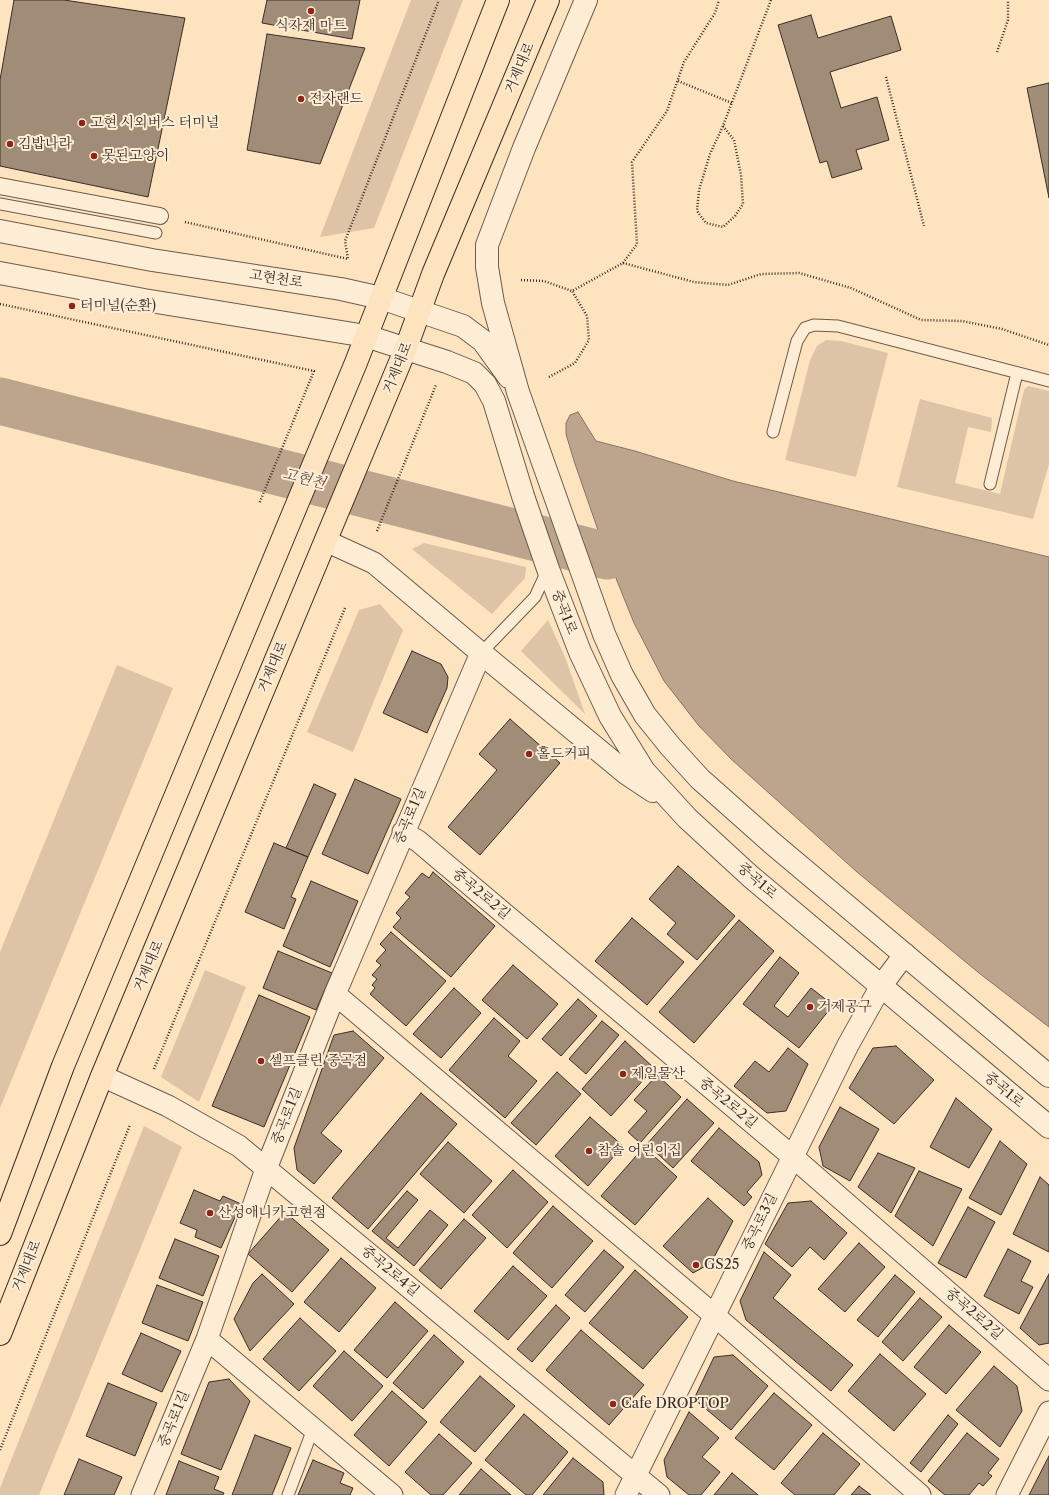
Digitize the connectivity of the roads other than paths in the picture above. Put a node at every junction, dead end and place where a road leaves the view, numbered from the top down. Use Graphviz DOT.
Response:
graph roads {
  1 [pos="498,0"];
  2 [pos="548,0"];
  3 [pos="586,0"];
  4 [pos="0,186"];
  5 [pos="0,204"];
  6 [pos="160,216"];
  7 [pos="0,231"];
  8 [pos="156,233"];
  9 [pos="0,273"];
  10 [pos="381,298"];
  11 [pos="420,312"];
  12 [pos="366,336"];
  13 [pos="406,348"];
  14 [pos="1017,373"];
  15 [pos="1049,382"];
  16 [pos="518,392"];
  17 [pos="774,432"];
  18 [pos="990,484"];
  19 [pos="326,541"];
  20 [pos="548,569"];
  21 [pos="481,653"];
  22 [pos="677,807"];
  23 [pos="403,832"];
  24 [pos="905,954"];
  25 [pos="881,986"];
  26 [pos="334,994"];
  27 [pos="102,1076"];
  28 [pos="1049,1076"];
  29 [pos="1049,1127"];
  30 [pos="793,1157"];
  31 [pos="266,1169"];
  32 [pos="0,1234"];
  33 [pos="714,1315"];
  34 [pos="0,1334"];
  35 [pos="207,1339"];
  36 [pos="1049,1380"];
  37 [pos="1049,1412"];
  38 [pos="313,1429"];
  39 [pos="635,1475"];
  40 [pos="142,1495"];
  41 [pos="288,1495"];
  42 [pos="392,1495"];
  43 [pos="626,1495"];
  44 [pos="659,1495"];
  45 [pos="920,1495"];
  46 [pos="1007,1495"];
  1 -- 10 [label="main road"];
  2 -- 11 [label="main road, 거제대로"];
  3 -- 16 [label="street"];
  4 -- 6 [label="street"];
  5 -- 8 [label="lane"];
  7 -- 10 [label="street, 고현천로"];
  9 -- 12 [label="street"];
  10 -- 11 [label="street, 고현천로"];
  10 -- 12 [label="main road"];
  11 -- 13 [label="main road, 거제대로"];
  11 -- 16 [label="street, 고현천로"];
  12 -- 13 [label="street, 중곡1로"];
  12 -- 32 [label="main road"];
  13 -- 19 [label="main road, 거제대로"];
  13 -- 20 [label="street, 중곡1로"];
  14 -- 15 [label="lane"];
  14 -- 17 [label="lane"];
  14 -- 18 [label="lane"];
  16 -- 24 [label="street"];
  19 -- 21 [label="street"];
  19 -- 27 [label="main road, 거제대로"];
  20 -- 21 [label="lane"];
  20 -- 22 [label="street, 중곡1로"];
  21 -- 22 [label="street"];
  21 -- 23 [label="street, 중곡로1길"];
  22 -- 25 [label="street, 중곡1로"];
  23 -- 26 [label="street, 중곡로1길"];
  23 -- 30 [label="street, 중곡2로2길"];
  24 -- 25 [label="street, 중곡로3길"];
  24 -- 28 [label="street"];
  25 -- 29 [label="street, 중곡1로"];
  25 -- 30 [label="street, 중곡로3길"];
  26 -- 31 [label="street, 중곡로1길"];
  26 -- 33 [label="street"];
  27 -- 31 [label="street, 중곡2로4길"];
  27 -- 34 [label="main road, 거제대로"];
  30 -- 33 [label="street, 중곡로3길"];
  30 -- 36 [label="street, 중곡2로2길"];
  31 -- 35 [label="street, 중곡로1길"];
  31 -- 39 [label="street, 중곡2로4길"];
  33 -- 39 [label="street, 중곡로3길"];
  33 -- 45 [label="street"];
  35 -- 38 [label="street"];
  35 -- 40 [label="street, 중곡로1길"];
  37 -- 46 [label="street"];
  38 -- 41 [label="lane"];
  38 -- 42 [label="street"];
  39 -- 43 [label="street, 중곡로3길"];
  39 -- 44 [label="street, 중곡2로4길"];
}
